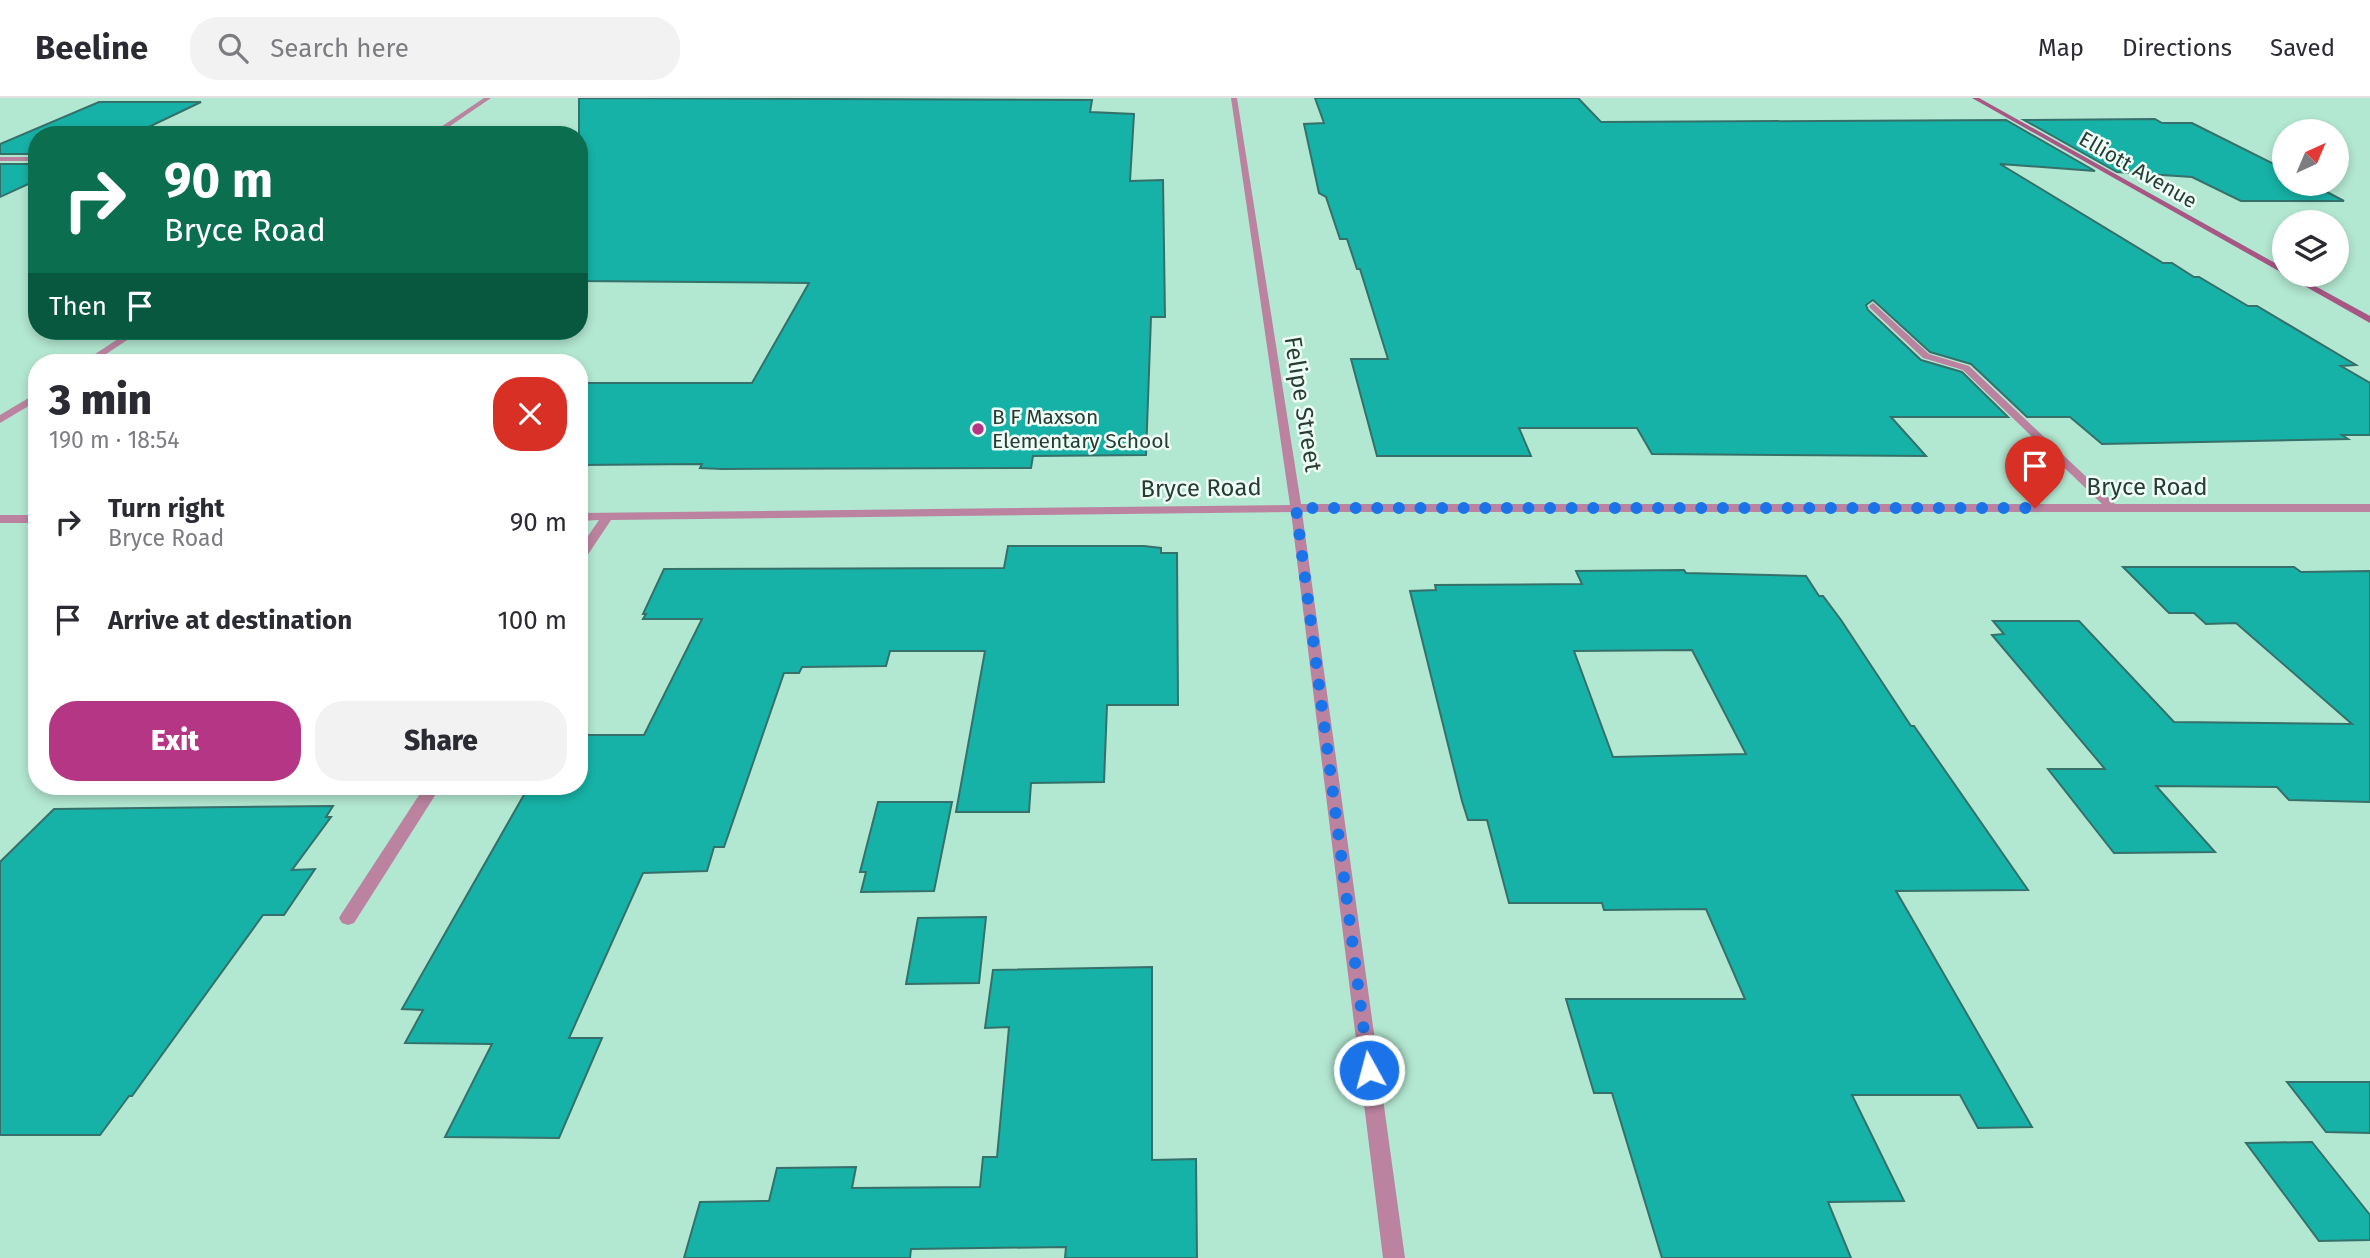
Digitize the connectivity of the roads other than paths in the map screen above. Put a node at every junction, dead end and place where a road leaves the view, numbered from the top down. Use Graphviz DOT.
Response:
graph roads {
  1 [pos="488,98"];
  2 [pos="1234,98"];
  3 [pos="1975,98"];
  4 [pos="446,126"];
  5 [pos="0,159"];
  6 [pos="28,159"];
  7 [pos="2272,265"];
  8 [pos="2311,287"];
  9 [pos="1873,306"];
  10 [pos="2370,320"];
  11 [pos="122,340"];
  12 [pos="100,354"];
  13 [pos="28,402"];
  14 [pos="0,420"];
  15 [pos="1296,508"];
  16 [pos="2112,508"];
  17 [pos="2370,508"];
  18 [pos="588,517"];
  19 [pos="607,517"];
  20 [pos="0,519"];
  21 [pos="28,519"];
  22 [pos="588,546"];
  23 [pos="427,795"];
  24 [pos="348,918"];
  25 [pos="1394,1258"];
  1 -- 4 [label="street"];
  2 -- 15 [label="street, Felipe Street"];
  3 -- 7 [label="street, Elliott Avenue"];
  5 -- 6 [label="street"];
  8 -- 10 [label="street"];
  9 -- 16 [label="street"];
  11 -- 12 [label="street"];
  13 -- 14 [label="street"];
  15 -- 16 [label="street, Bryce Road"];
  15 -- 19 [label="street, Bryce Road"];
  15 -- 25 [label="street, Felipe Street"];
  16 -- 17 [label="street, Bryce Road"];
  18 -- 19 [label="street, Bryce Road"];
  19 -- 22 [label="street"];
  20 -- 21 [label="street"];
  23 -- 24 [label="street"];
}
